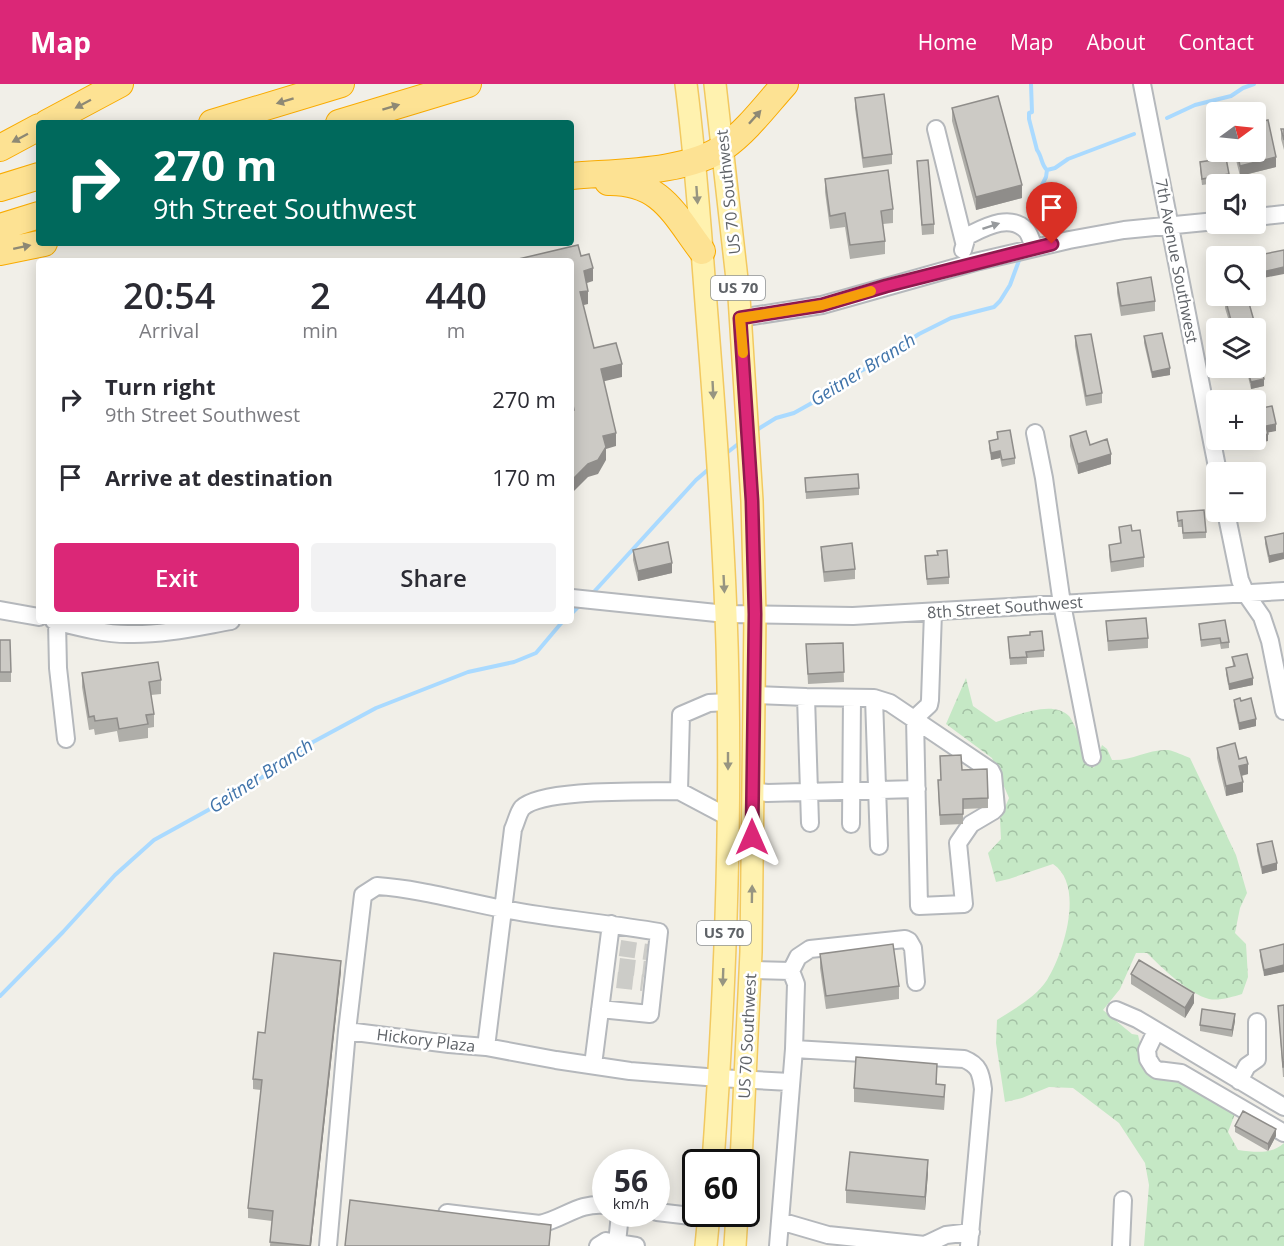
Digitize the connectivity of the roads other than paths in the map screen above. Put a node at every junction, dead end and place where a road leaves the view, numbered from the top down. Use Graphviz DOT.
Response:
graph roads {
  1 [pos="120,84"];
  2 [pos="341,84"];
  3 [pos="468,84"];
  4 [pos="686,84"];
  5 [pos="715,84"];
  6 [pos="785,84"];
  7 [pos="1142,84"];
  8 [pos="53,120"];
  9 [pos="222,120"];
  10 [pos="349,120"];
  11 [pos="36,129"];
  12 [pos="936,129"];
  13 [pos="0,148"];
  14 [pos="723,148"];
  15 [pos="695,161"];
  16 [pos="574,176"];
  17 [pos="36,177"];
  18 [pos="574,185"];
  19 [pos="0,188"];
  20 [pos="1284,214"];
  21 [pos="36,216"];
  22 [pos="1266,216"];
  23 [pos="1206,222"];
  24 [pos="1170,226"];
  25 [pos="0,227"];
  26 [pos="964,242"];
  27 [pos="36,245"];
  28 [pos="1034,248"];
  29 [pos="702,251"];
  30 [pos="0,252"];
  31 [pos="961,266"];
  32 [pos="740,318"];
  33 [pos="1035,433"];
  34 [pos="1216,462"];
  35 [pos="1228,522"];
  36 [pos="1284,591"];
  37 [pos="1246,594"];
  38 [pos="574,598"];
  39 [pos="1062,604"];
  40 [pos="0,610"];
  41 [pos="933,612"];
  42 [pos="726,614"];
  43 [pos="755,614"];
  44 [pos="36,616"];
  45 [pos="56,624"];
  46 [pos="70,624"];
  47 [pos="194,624"];
  48 [pos="755,695"];
  49 [pos="806,697"];
  50 [pos="852,698"];
  51 [pos="874,698"];
  52 [pos="728,702"];
  53 [pos="1284,711"];
  54 [pos="915,718"];
  55 [pos="66,739"];
  56 [pos="1092,757"];
  57 [pos="916,789"];
  58 [pos="877,790"];
  59 [pos="679,791"];
  60 [pos="753,791"];
  61 [pos="851,791"];
  62 [pos="809,792"];
  63 [pos="728,817"];
  64 [pos="810,823"];
  65 [pos="851,824"];
  66 [pos="879,846"];
  67 [pos="504,909"];
  68 [pos="611,924"];
  69 [pos="751,970"];
  70 [pos="791,971"];
  71 [pos="916,982"];
  72 [pos="600,1009"];
  73 [pos="1116,1010"];
  74 [pos="1257,1022"];
  75 [pos="347,1031"];
  76 [pos="1156,1031"];
  77 [pos="486,1047"];
  78 [pos="794,1049"];
  79 [pos="593,1065"];
  80 [pos="719,1078"];
  81 [pos="745,1080"];
  82 [pos="1239,1081"];
  83 [pos="790,1082"];
  84 [pos="1284,1107"];
  85 [pos="1284,1133"];
  86 [pos="714,1149"];
  87 [pos="742,1149"];
  88 [pos="1123,1200"];
  89 [pos="592,1206"];
  90 [pos="428,1210"];
  91 [pos="780,1221"];
  92 [pos="618,1227"];
  93 [pos="707,1227"];
  94 [pos="736,1227"];
  95 [pos="970,1239"];
  96 [pos="616,1243"];
  97 [pos="328,1246"];
  98 [pos="598,1246"];
  99 [pos="636,1246"];
  100 [pos="706,1246"];
  101 [pos="735,1246"];
  102 [pos="778,1246"];
  103 [pos="1121,1246"];
  1 -- 8 [label="highway, one-way"];
  2 -- 9 [label="highway, one-way"];
  10 -- 3 [label="highway, one-way"];
  4 -- 15 [label="main road, US 70 Southwest / US 70"];
  5 -- 14 [label="main road, US 70 Southwest / US 70"];
  14 -- 6 [label="highway, one-way"];
  7 -- 24 [label="street, 7th Avenue Southwest"];
  11 -- 13 [label="highway, one-way"];
  12 -- 26 [label="street"];
  14 -- 15 [label="highway"];
  14 -- 32 [label="main road, US 70 Southwest / US 70"];
  15 -- 16 [label="highway"];
  15 -- 29 [label="main road, US 70 Southwest / US 70, one-way"];
  17 -- 19 [label="highway"];
  18 -- 29 [label="highway"];
  20 -- 22 [label="street"];
  21 -- 25 [label="highway"];
  23 -- 24 [label="street"];
  24 -- 28 [label="street"];
  24 -- 34 [label="street, 7th Avenue Southwest"];
  26 -- 28 [label="street, one-way"];
  26 -- 31 [label="street"];
  30 -- 27 [label="highway, one-way"];
  28 -- 31 [label="street"];
  29 -- 42 [label="main road, US 70 Southwest / US 70, one-way"];
  31 -- 32 [label="street"];
  32 -- 43 [label="main road, US 70 Southwest / US 70"];
  33 -- 39 [label="street"];
  35 -- 37 [label="street"];
  36 -- 37 [label="street, 8th Street Southwest"];
  37 -- 39 [label="street, 8th Street Southwest"];
  37 -- 53 [label="street"];
  38 -- 42 [label="street, 8th Street Southwest"];
  39 -- 41 [label="street, 8th Street Southwest"];
  39 -- 56 [label="street"];
  40 -- 44 [label="street"];
  41 -- 43 [label="street, 8th Street Southwest"];
  41 -- 54 [label="street"];
  42 -- 43 [label="street, 8th Street Southwest"];
  42 -- 52 [label="main road, US 70 Southwest / US 70"];
  43 -- 48 [label="main road, US 70 Southwest / US 70"];
  45 -- 55 [label="street"];
  46 -- 47 [label="street"];
  48 -- 49 [label="street"];
  48 -- 60 [label="main road, US 70 Southwest / US 70"];
  49 -- 50 [label="street"];
  49 -- 62 [label="street"];
  50 -- 51 [label="street"];
  50 -- 61 [label="street"];
  51 -- 54 [label="street"];
  51 -- 58 [label="street"];
  52 -- 59 [label="street"];
  52 -- 63 [label="main road, US 70 Southwest / US 70, one-way"];
  54 -- 57 [label="street"];
  54 -- 57 [label="street"];
  57 -- 58 [label="street"];
  58 -- 61 [label="street"];
  58 -- 66 [label="street"];
  59 -- 63 [label="street"];
  59 -- 67 [label="street"];
  60 -- 62 [label="street"];
  69 -- 60 [label="main road, US 70 Southwest / US 70, one-way"];
  61 -- 62 [label="street"];
  61 -- 65 [label="street"];
  62 -- 64 [label="street"];
  63 -- 80 [label="main road, US 70 Southwest / US 70, one-way"];
  67 -- 68 [label="street"];
  67 -- 75 [label="street"];
  67 -- 77 [label="street"];
  68 -- 72 [label="street"];
  68 -- 72 [label="street"];
  69 -- 70 [label="street"];
  69 -- 81 [label="main road, US 70 Southwest / US 70"];
  70 -- 71 [label="street"];
  70 -- 78 [label="street"];
  72 -- 79 [label="street"];
  73 -- 76 [label="street"];
  74 -- 82 [label="street"];
  75 -- 77 [label="street, Hickory Plaza"];
  75 -- 97 [label="street"];
  76 -- 82 [label="street"];
  76 -- 85 [label="street"];
  77 -- 79 [label="street, Hickory Plaza"];
  78 -- 83 [label="street"];
  78 -- 95 [label="street"];
  79 -- 80 [label="street, Hickory Plaza"];
  80 -- 81 [label="street, Hickory Plaza"];
  80 -- 86 [label="main road, US 70 Southwest / US 70"];
  81 -- 83 [label="street, Hickory Plaza"];
  81 -- 87 [label="main road, US 70 Southwest / US 70"];
  82 -- 84 [label="street"];
  83 -- 91 [label="street"];
  88 -- 103 [label="street"];
  89 -- 90 [label="street"];
  91 -- 95 [label="street"];
  91 -- 102 [label="street"];
  92 -- 96 [label="street"];
  93 -- 100 [label="main road"];
  94 -- 101 [label="main road"];
  96 -- 98 [label="street"];
  96 -- 99 [label="street"];
}
